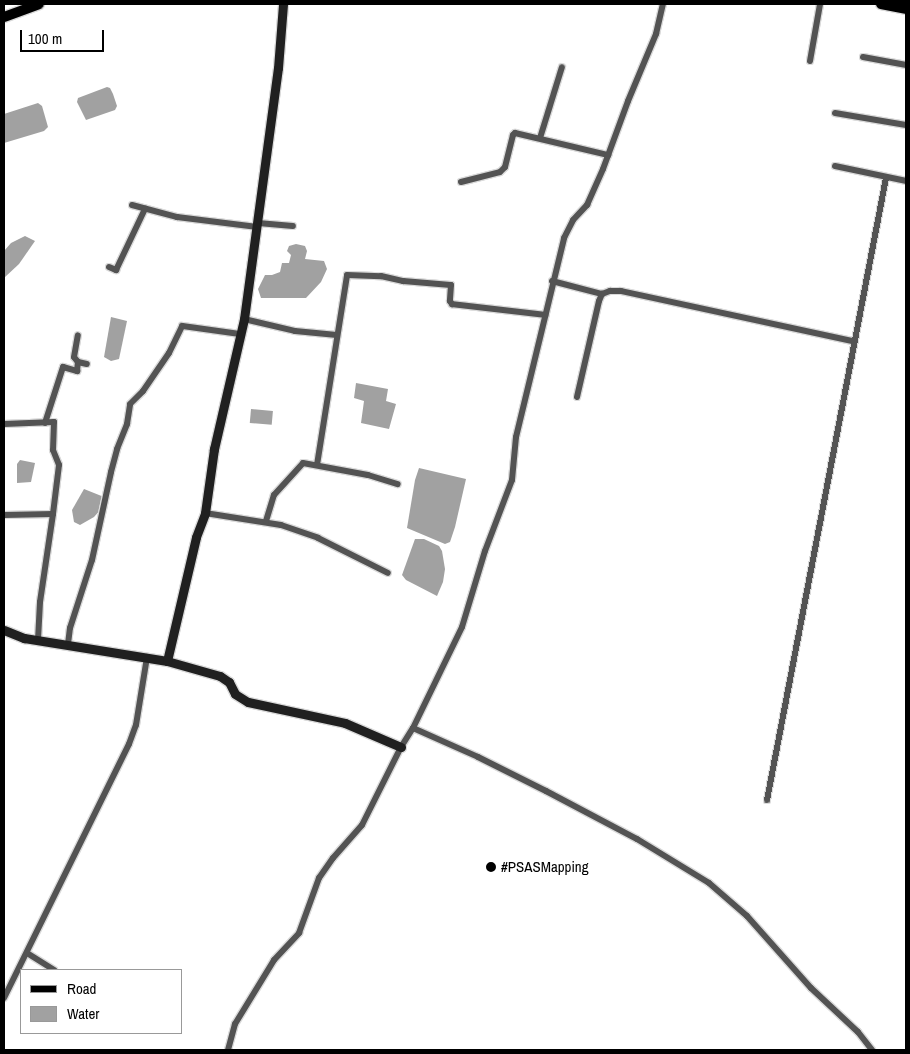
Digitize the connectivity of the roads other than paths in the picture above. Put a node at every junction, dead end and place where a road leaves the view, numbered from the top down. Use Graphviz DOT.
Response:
graph roads {
  1 [pos="39,4"];
  2 [pos="284,4"];
  3 [pos="663,4"];
  4 [pos="820,4"];
  5 [pos="881,4"];
  6 [pos="902,7"];
  7 [pos="4,17"];
  8 [pos="863,57"];
  9 [pos="810,61"];
  10 [pos="906,65"];
  11 [pos="562,66"];
  12 [pos="835,113"];
  13 [pos="906,125"];
  14 [pos="540,138"];
  15 [pos="608,155"];
  16 [pos="835,166"];
  17 [pos="886,178"];
  18 [pos="906,181"];
  19 [pos="461,182"];
  20 [pos="132,205"];
  21 [pos="146,209"];
  22 [pos="257,225"];
  23 [pos="293,226"];
  24 [pos="109,267"];
  25 [pos="552,282"];
  26 [pos="602,294"];
  27 [pos="545,315"];
  28 [pos="244,319"];
  29 [pos="240,334"];
  30 [pos="78,335"];
  31 [pos="337,336"];
  32 [pos="853,341"];
  33 [pos="78,362"];
  34 [pos="87,364"];
  35 [pos="577,397"];
  36 [pos="44,423"];
  37 [pos="4,424"];
  38 [pos="317,465"];
  39 [pos="398,484"];
  40 [pos="53,514"];
  41 [pos="204,514"];
  42 [pos="4,515"];
  43 [pos="266,521"];
  44 [pos="388,573"];
  45 [pos="4,630"];
  46 [pos="38,639"];
  47 [pos="68,644"];
  48 [pos="146,658"];
  49 [pos="167,661"];
  50 [pos="413,728"];
  51 [pos="401,747"];
  52 [pos="767,800"];
  53 [pos="27,953"];
  54 [pos="52,969"];
  55 [pos="4,998"];
  56 [pos="228,1050"];
  57 [pos="872,1050"];
  1 -- 7 [label="main road"];
  2 -- 22 [label="street"];
  3 -- 15 [label="street"];
  4 -- 9 [label="street"];
  5 -- 6 [label="main road"];
  8 -- 10 [label="street"];
  11 -- 14 [label="street"];
  12 -- 13 [label="street"];
  14 -- 15 [label="street"];
  14 -- 19 [label="street"];
  15 -- 25 [label="street"];
  16 -- 17 [label="street"];
  17 -- 18 [label="street"];
  17 -- 32 [label="street"];
  20 -- 21 [label="street"];
  21 -- 22 [label="street"];
  21 -- 24 [label="street"];
  22 -- 23 [label="street"];
  22 -- 28 [label="street"];
  25 -- 26 [label="street"];
  25 -- 27 [label="street"];
  26 -- 32 [label="street"];
  26 -- 35 [label="street"];
  27 -- 31 [label="street"];
  27 -- 50 [label="street"];
  28 -- 29 [label="street"];
  28 -- 31 [label="street"];
  29 -- 41 [label="street"];
  29 -- 47 [label="street"];
  30 -- 33 [label="street"];
  31 -- 38 [label="street"];
  32 -- 52 [label="street"];
  33 -- 34 [label="street"];
  33 -- 36 [label="street"];
  36 -- 37 [label="street"];
  36 -- 40 [label="street"];
  38 -- 39 [label="street"];
  38 -- 43 [label="street"];
  40 -- 42 [label="street"];
  40 -- 46 [label="street"];
  41 -- 43 [label="street"];
  41 -- 49 [label="street"];
  43 -- 44 [label="street"];
  45 -- 46 [label="street"];
  46 -- 47 [label="street"];
  47 -- 48 [label="street"];
  48 -- 49 [label="street"];
  48 -- 53 [label="street"];
  49 -- 51 [label="street"];
  50 -- 51 [label="street"];
  50 -- 57 [label="street"];
  51 -- 56 [label="street"];
  53 -- 54 [label="street"];
  53 -- 55 [label="street"];
}
